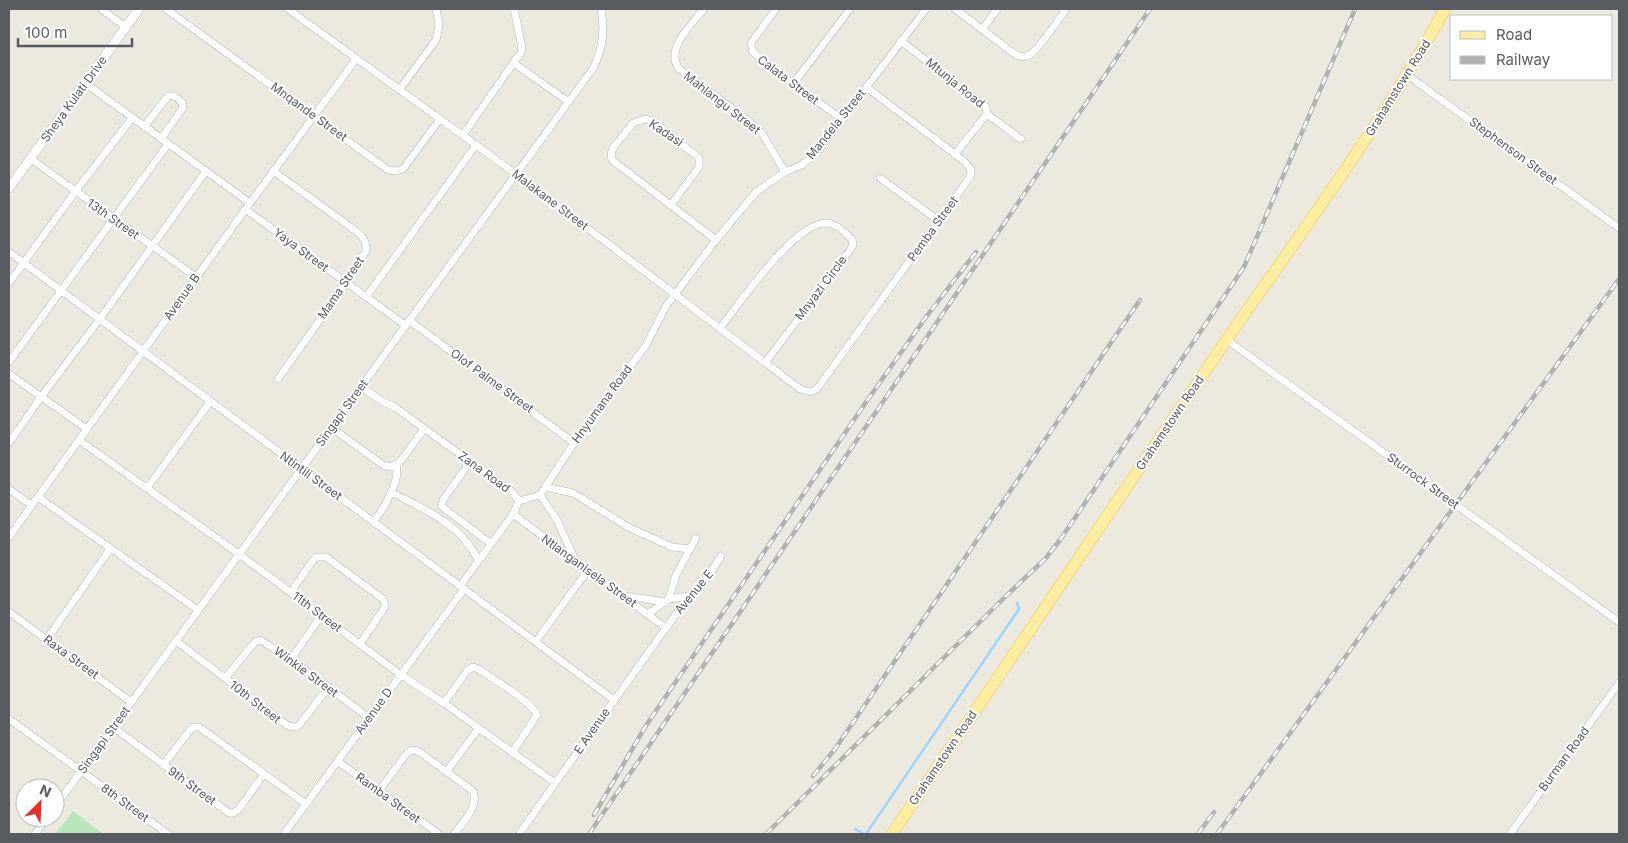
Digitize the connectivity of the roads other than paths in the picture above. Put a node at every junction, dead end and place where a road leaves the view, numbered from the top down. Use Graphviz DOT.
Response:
graph roads {
  1 [pos="101,9"];
  2 [pos="139,9"];
  3 [pos="166,9"];
  4 [pos="288,9"];
  5 [pos="436,9"];
  6 [pos="514,9"];
  7 [pos="601,9"];
  8 [pos="704,9"];
  9 [pos="776,9"];
  10 [pos="850,9"];
  11 [pos="926,9"];
  12 [pos="955,9"];
  13 [pos="998,9"];
  14 [pos="1066,9"];
  15 [pos="1445,9"];
  16 [pos="126,27"];
  17 [pos="982,29"];
  18 [pos="901,41"];
  19 [pos="356,59"];
  20 [pos="515,64"];
  21 [pos="1407,75"];
  22 [pos="86,83"];
  23 [pos="793,84"];
  24 [pos="866,87"];
  25 [pos="399,90"];
  26 [pos="568,102"];
  27 [pos="987,114"];
  28 [pos="314,116"];
  29 [pos="132,118"];
  30 [pos="440,119"];
  31 [pos="842,119"];
  32 [pos="144,127"];
  33 [pos="463,135"];
  34 [pos="161,139"];
  35 [pos="1021,139"];
  36 [pos="168,144"];
  37 [pos="476,145"];
  38 [pos="955,154"];
  39 [pos="30,159"];
  40 [pos="206,171"];
  41 [pos="273,171"];
  42 [pos="785,172"];
  43 [pos="516,174"];
  44 [pos="880,178"];
  45 [pos="9,188"];
  46 [pos="75,192"];
  47 [pos="250,203"];
  48 [pos="671,205"];
  49 [pos="245,209"];
  50 [pos="113,219"];
  51 [pos="939,221"];
  52 [pos="1619,228"];
  53 [pos="716,240"];
  54 [pos="151,246"];
  55 [pos="9,252"];
  56 [pos="23,263"];
  57 [pos="196,277"];
  58 [pos="9,283"];
  59 [pos="346,283"];
  60 [pos="61,291"];
  61 [pos="675,294"];
  62 [pos="366,297"];
  63 [pos="99,320"];
  64 [pos="407,323"];
  65 [pos="720,328"];
  66 [pos="1227,340"];
  67 [pos="143,352"];
  68 [pos="9,362"];
  69 [pos="765,363"];
  70 [pos="9,374"];
  71 [pos="278,379"];
  72 [pos="360,387"];
  73 [pos="810,392"];
  74 [pos="41,397"];
  75 [pos="210,402"];
  76 [pos="332,428"];
  77 [pos="86,429"];
  78 [pos="424,429"];
  79 [pos="79,440"];
  80 [pos="574,443"];
  81 [pos="9,444"];
  82 [pos="470,462"];
  83 [pos="396,465"];
  84 [pos="301,468"];
  85 [pos="545,487"];
  86 [pos="147,488"];
  87 [pos="9,489"];
  88 [pos="391,492"];
  89 [pos="540,495"];
  90 [pos="38,497"];
  91 [pos="519,501"];
  92 [pos="31,505"];
  93 [pos="513,514"];
  94 [pos="373,522"];
  95 [pos="9,537"];
  96 [pos="481,537"];
  97 [pos="696,538"];
  98 [pos="468,542"];
  99 [pos="490,543"];
  100 [pos="110,549"];
  101 [pos="690,549"];
  102 [pos="239,554"];
  103 [pos="721,556"];
  104 [pos="478,560"];
  105 [pos="576,562"];
  106 [pos="588,570"];
  107 [pos="462,587"];
  108 [pos="291,592"];
  109 [pos="623,595"];
  110 [pos="690,596"];
  111 [pos="667,600"];
  112 [pos="198,610"];
  113 [pos="9,612"];
  114 [pos="648,614"];
  115 [pos="321,616"];
  116 [pos="1619,622"];
  117 [pos="666,628"];
  118 [pos="47,639"];
  119 [pos="176,641"];
  120 [pos="536,641"];
  121 [pos="360,644"];
  122 [pos="291,659"];
  123 [pos="401,675"];
  124 [pos="225,678"];
  125 [pos="1619,683"];
  126 [pos="328,688"];
  127 [pos="614,700"];
  128 [pos="132,702"];
  129 [pos="444,703"];
  130 [pos="369,718"];
  131 [pos="9,719"];
  132 [pos="113,727"];
  133 [pos="478,730"];
  134 [pos="512,753"];
  135 [pos="337,761"];
  136 [pos="163,765"];
  137 [pos="82,771"];
  138 [pos="447,771"];
  139 [pos="264,774"];
  140 [pos="555,783"];
  141 [pos="380,791"];
  142 [pos="65,794"];
  143 [pos="306,804"];
  144 [pos="168,834"];
  145 [pos="284,834"];
  146 [pos="439,834"];
  147 [pos="454,834"];
  148 [pos="519,834"];
  149 [pos="892,834"];
  150 [pos="1510,834"];
  1 -- 16 [label="street"];
  2 -- 16 [label="street, Sheya Kulati Drive"];
  3 -- 28 [label="street, Mnqande Street"];
  4 -- 19 [label="street, Malakane Street"];
  5 -- 25 [label="street"];
  6 -- 20 [label="street"];
  7 -- 26 [label="street, Singapi Street"];
  8 -- 42 [label="street, Mahlangu Street"];
  9 -- 23 [label="street, Calata Street"];
  10 -- 23 [label="street"];
  11 -- 18 [label="street, Mandela Street"];
  12 -- 17 [label="street"];
  13 -- 17 [label="street"];
  14 -- 17 [label="street"];
  15 -- 21 [label="main road, Grahamstown Road"];
  16 -- 22 [label="street, Sheya Kulati Drive"];
  18 -- 24 [label="street, Mandela Street"];
  18 -- 27 [label="street, Mtunja Road"];
  19 -- 25 [label="street, Malakane Street"];
  19 -- 28 [label="street, Avenue B"];
  20 -- 26 [label="street"];
  20 -- 33 [label="street"];
  21 -- 52 [label="street, Stephenson Street"];
  21 -- 66 [label="main road, Grahamstown Road"];
  22 -- 29 [label="street"];
  22 -- 39 [label="street, Sheya Kulati Drive"];
  23 -- 31 [label="street, Calata Street"];
  24 -- 31 [label="street, Mandela Street"];
  24 -- 38 [label="street, Pemba Street"];
  25 -- 30 [label="street, Malakane Street"];
  26 -- 43 [label="street, Singapi Street"];
  27 -- 35 [label="street"];
  27 -- 38 [label="street, Mtunja Road"];
  28 -- 30 [label="street, Mnqande Street"];
  28 -- 41 [label="street, Avenue B"];
  29 -- 32 [label="street"];
  29 -- 46 [label="street"];
  30 -- 33 [label="street, Malakane Street"];
  31 -- 42 [label="street, Mandela Street"];
  32 -- 34 [label="street"];
  32 -- 34 [label="street"];
  33 -- 37 [label="street, Malakane Street"];
  34 -- 36 [label="street"];
  36 -- 40 [label="street"];
  36 -- 50 [label="street"];
  37 -- 43 [label="street, Malakane Street"];
  37 -- 62 [label="street"];
  38 -- 51 [label="street, Pemba Street"];
  39 -- 45 [label="street, Sheya Kulati Drive"];
  39 -- 46 [label="street, 13th Street"];
  40 -- 47 [label="street"];
  40 -- 54 [label="street"];
  41 -- 47 [label="street, Avenue B"];
  41 -- 59 [label="street, Mama Street"];
  42 -- 53 [label="street, Mandela Street"];
  43 -- 61 [label="street, Malakane Street"];
  43 -- 64 [label="street, Singapi Street"];
  44 -- 51 [label="street"];
  46 -- 50 [label="street, 13th Street"];
  46 -- 56 [label="street"];
  47 -- 49 [label="street, Avenue B"];
  48 -- 48 [label="street, Kadasi"];
  48 -- 53 [label="street, Kadasi"];
  49 -- 57 [label="street, Avenue B"];
  49 -- 59 [label="street, Yaya Street"];
  50 -- 54 [label="street, 13th Street"];
  50 -- 60 [label="street"];
  51 -- 73 [label="street, Pemba Street"];
  53 -- 61 [label="street, Mandela Street"];
  54 -- 57 [label="street, 13th Street"];
  54 -- 63 [label="street"];
  55 -- 56 [label="street, Ntintili Street"];
  56 -- 58 [label="street"];
  56 -- 60 [label="street, Ntintili Street"];
  57 -- 67 [label="street, Avenue B"];
  59 -- 62 [label="street, Yaya Street"];
  59 -- 71 [label="street, Mama Street"];
  60 -- 63 [label="street, Ntintili Street"];
  60 -- 68 [label="street"];
  61 -- 65 [label="street, Malakane Street"];
  61 -- 80 [label="street, Hnyumana Road"];
  62 -- 64 [label="street, Yaya Street"];
  63 -- 67 [label="street, Ntintili Street"];
  63 -- 74 [label="street"];
  64 -- 72 [label="street, Singapi Street"];
  64 -- 80 [label="street, Olof Palme Street"];
  65 -- 69 [label="street, Malakane Street"];
  65 -- 69 [label="street, Mnyazi Circle"];
  66 -- 116 [label="street, Sturrock Street"];
  66 -- 149 [label="main road, Grahamstown Road"];
  67 -- 75 [label="street, Ntintili Street"];
  67 -- 77 [label="street, Avenue B"];
  69 -- 73 [label="street, Malakane Street"];
  70 -- 74 [label="street"];
  72 -- 76 [label="street, Singapi Street"];
  72 -- 78 [label="street, Zana Road"];
  74 -- 77 [label="street"];
  74 -- 81 [label="street"];
  75 -- 84 [label="street, Ntintili Street"];
  75 -- 86 [label="street"];
  76 -- 83 [label="street"];
  76 -- 84 [label="street, Singapi Street"];
  77 -- 79 [label="street, Avenue B"];
  78 -- 82 [label="street, Zana Road"];
  78 -- 83 [label="street"];
  79 -- 86 [label="street, 11th Street"];
  79 -- 90 [label="street, Avenue B"];
  80 -- 85 [label="street, Hnyumana Road"];
  82 -- 91 [label="street, Zana Road"];
  82 -- 96 [label="street"];
  83 -- 88 [label="street"];
  84 -- 94 [label="street, Ntintili Street"];
  84 -- 102 [label="street, Singapi Street"];
  85 -- 89 [label="street, Hnyumana Road"];
  85 -- 101 [label="street"];
  86 -- 102 [label="street, 11th Street"];
  87 -- 92 [label="street"];
  88 -- 94 [label="street"];
  88 -- 98 [label="street"];
  89 -- 91 [label="street"];
  89 -- 105 [label="street"];
  90 -- 92 [label="street, Avenue B"];
  90 -- 100 [label="street"];
  91 -- 93 [label="street, Zana Road"];
  92 -- 95 [label="street, Avenue B"];
  93 -- 99 [label="street, Zana Road"];
  93 -- 105 [label="street, Ntlanganisela Street"];
  94 -- 107 [label="street, Ntintili Street"];
  96 -- 98 [label="street"];
  96 -- 99 [label="street"];
  97 -- 101 [label="street"];
  98 -- 104 [label="street"];
  99 -- 104 [label="street, Zana Road"];
  100 -- 112 [label="street"];
  100 -- 118 [label="street"];
  101 -- 111 [label="street"];
  102 -- 108 [label="street, 11th Street"];
  102 -- 112 [label="street, Singapi Street"];
  103 -- 110 [label="street, Avenue E"];
  104 -- 107 [label="street, Zana Road"];
  105 -- 106 [label="street, Ntlanganisela Street"];
  106 -- 109 [label="street, Ntlanganisela Street"];
  106 -- 120 [label="street"];
  107 -- 120 [label="street, Ntintili Street"];
  107 -- 123 [label="street, Avenue D"];
  108 -- 115 [label="street, 11th Street"];
  108 -- 121 [label="street"];
  109 -- 111 [label="street"];
  109 -- 114 [label="street, Ntlanganisela Street"];
  110 -- 111 [label="street"];
  110 -- 117 [label="street, Avenue E"];
  111 -- 114 [label="street"];
  112 -- 119 [label="street, Singapi Street"];
  113 -- 118 [label="street, Raxa Street"];
  114 -- 117 [label="street, Ntlanganisela Street"];
  115 -- 121 [label="street, 11th Street"];
  115 -- 122 [label="street"];
  117 -- 127 [label="street, E Avenue"];
  118 -- 128 [label="street, Raxa Street"];
  119 -- 124 [label="street, 10th Street"];
  119 -- 128 [label="street, Singapi Street"];
  120 -- 127 [label="street, Ntintili Street"];
  121 -- 123 [label="street, 11th Street"];
  122 -- 124 [label="street, Winkie Street"];
  122 -- 126 [label="street, Winkie Street"];
  123 -- 129 [label="street, 11th Street"];
  123 -- 130 [label="street, Avenue D"];
  124 -- 126 [label="street, 10th Street"];
  125 -- 150 [label="street, Burman Road"];
  126 -- 130 [label="street, Winkie Street"];
  127 -- 140 [label="street, E Avenue"];
  128 -- 132 [label="street, Singapi Street"];
  129 -- 133 [label="street, 11th Street"];
  129 -- 134 [label="street"];
  130 -- 135 [label="street, Avenue D"];
  131 -- 137 [label="street, 8th Street"];
  132 -- 136 [label="street, 9th Street"];
  132 -- 137 [label="street, Singapi Street"];
  133 -- 134 [label="street, 11th Street"];
  133 -- 138 [label="street"];
  134 -- 140 [label="street, 11th Street"];
  135 -- 141 [label="street, Ramba Street"];
  135 -- 143 [label="street, Avenue D"];
  136 -- 139 [label="street"];
  136 -- 139 [label="street, 9th Street"];
  137 -- 142 [label="street, Singapi Street"];
  137 -- 144 [label="street, 8th Street"];
  138 -- 141 [label="street"];
  138 -- 147 [label="street"];
  139 -- 143 [label="street"];
  140 -- 148 [label="street, E Avenue"];
  141 -- 146 [label="street, Ramba Street"];
  143 -- 145 [label="street, Avenue D"];
}
